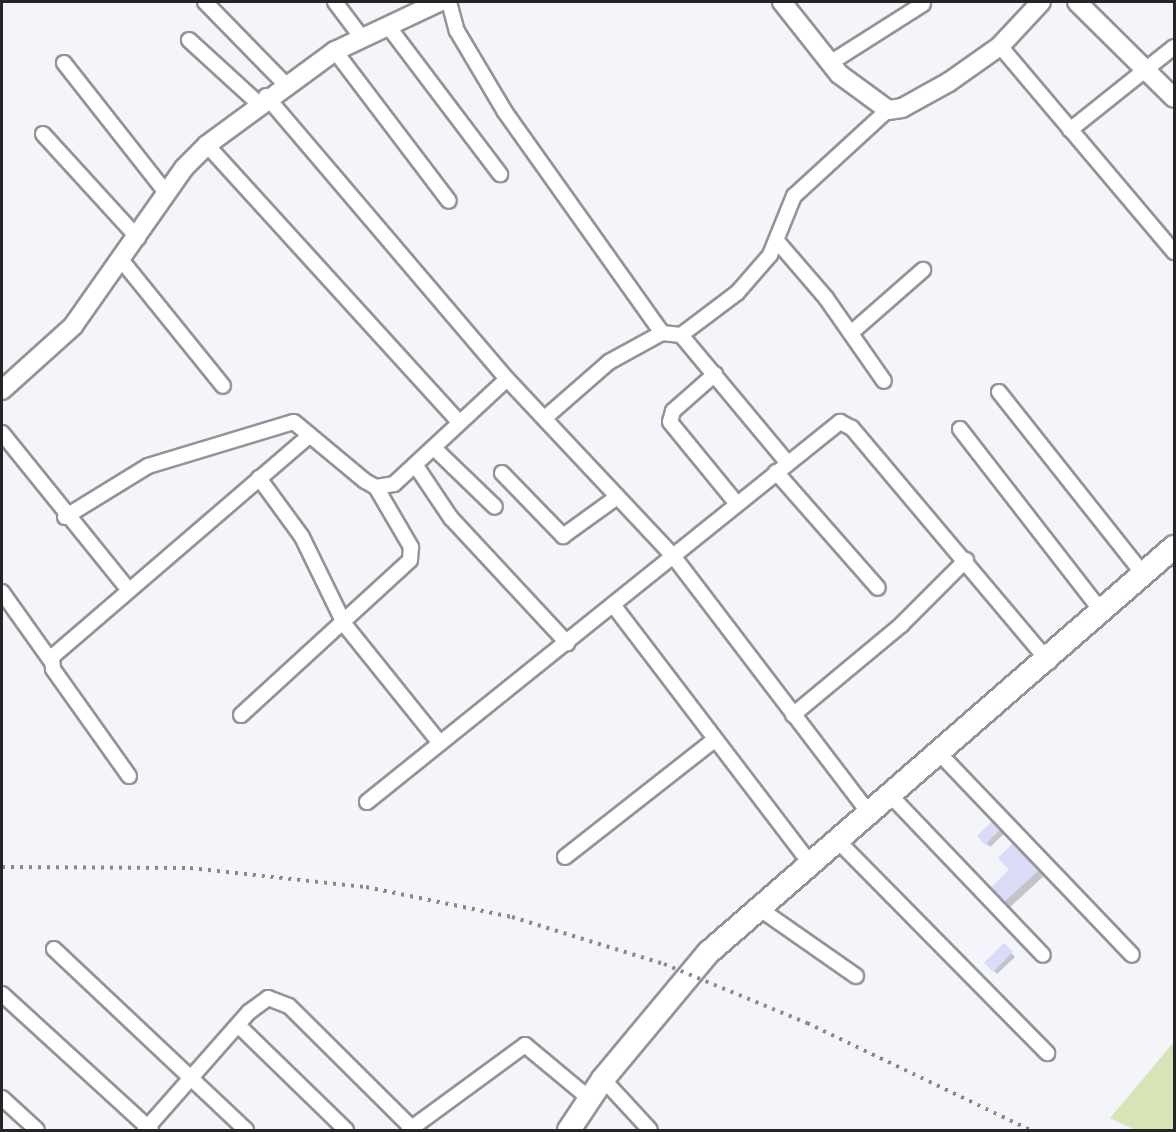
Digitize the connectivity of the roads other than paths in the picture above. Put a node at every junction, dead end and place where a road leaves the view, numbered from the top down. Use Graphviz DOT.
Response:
graph roads {
  1 [pos="205,2"];
  2 [pos="335,2"];
  3 [pos="439,2"];
  4 [pos="449,2"];
  5 [pos="782,2"];
  6 [pos="1041,2"];
  7 [pos="1077,2"];
  8 [pos="923,4"];
  9 [pos="388,26"];
  10 [pos="362,38"];
  11 [pos="189,40"];
  12 [pos="1000,46"];
  13 [pos="1174,47"];
  14 [pos="335,51"];
  15 [pos="64,63"];
  16 [pos="830,63"];
  17 [pos="1143,69"];
  18 [pos="284,83"];
  19 [pos="1174,98"];
  20 [pos="262,100"];
  21 [pos="888,110"];
  22 [pos="1070,130"];
  23 [pos="43,134"];
  24 [pos="207,145"];
  25 [pos="500,174"];
  26 [pos="167,194"];
  27 [pos="449,201"];
  28 [pos="138,238"];
  29 [pos="777,241"];
  30 [pos="1174,252"];
  31 [pos="123,262"];
  32 [pos="923,270"];
  33 [pos="662,333"];
  34 [pos="851,333"];
  35 [pos="681,335"];
  36 [pos="715,374"];
  37 [pos="507,379"];
  38 [pos="884,381"];
  39 [pos="4,382"];
  40 [pos="223,386"];
  41 [pos="999,392"];
  42 [pos="546,417"];
  43 [pos="459,422"];
  44 [pos="960,429"];
  45 [pos="2,433"];
  46 [pos="310,435"];
  47 [pos="435,448"];
  48 [pos="788,462"];
  49 [pos="416,466"];
  50 [pos="776,472"];
  51 [pos="502,473"];
  52 [pos="259,478"];
  53 [pos="376,487"];
  54 [pos="617,497"];
  55 [pos="737,504"];
  56 [pos="495,507"];
  57 [pos="65,516"];
  58 [pos="1174,547"];
  59 [pos="674,557"];
  60 [pos="966,560"];
  61 [pos="1143,574"];
  62 [pos="878,588"];
  63 [pos="128,589"];
  64 [pos="2,592"];
  65 [pos="614,606"];
  66 [pos="1102,612"];
  67 [pos="345,625"];
  68 [pos="567,643"];
  69 [pos="51,661"];
  70 [pos="1049,662"];
  71 [pos="241,715"];
  72 [pos="793,715"];
  73 [pos="714,740"];
  74 [pos="439,742"];
  75 [pos="939,753"];
  76 [pos="129,776"];
  77 [pos="890,795"];
  78 [pos="367,802"];
  79 [pos="869,813"];
  80 [pos="838,841"];
  81 [pos="565,857"];
  82 [pos="811,865"];
  83 [pos="760,909"];
  84 [pos="54,949"];
  85 [pos="1043,955"];
  86 [pos="1132,955"];
  87 [pos="856,976"];
  88 [pos="2,994"];
  89 [pos="238,1025"];
  90 [pos="1047,1053"];
  91 [pos="603,1079"];
  92 [pos="189,1081"];
  93 [pos="2,1098"];
  94 [pos="590,1099"];
  95 [pos="148,1130"];
  96 [pos="412,1130"];
  97 [pos="37,1131"];
  98 [pos="246,1131"];
  99 [pos="346,1131"];
  100 [pos="569,1131"];
  101 [pos="650,1131"];
  1 -- 18 [label="street"];
  2 -- 10 [label="street"];
  3 -- 9 [label="street"];
  4 -- 33 [label="street"];
  5 -- 16 [label="street"];
  6 -- 12 [label="street"];
  7 -- 17 [label="street"];
  8 -- 16 [label="street"];
  9 -- 10 [label="street"];
  9 -- 25 [label="street"];
  10 -- 14 [label="street"];
  11 -- 20 [label="street"];
  12 -- 21 [label="street"];
  12 -- 22 [label="street"];
  13 -- 17 [label="street"];
  14 -- 18 [label="street"];
  14 -- 27 [label="street"];
  15 -- 26 [label="street"];
  16 -- 21 [label="street"];
  17 -- 19 [label="street"];
  17 -- 22 [label="street"];
  18 -- 20 [label="street"];
  20 -- 24 [label="street"];
  20 -- 37 [label="street"];
  21 -- 29 [label="street"];
  22 -- 30 [label="street"];
  23 -- 28 [label="street"];
  24 -- 26 [label="street"];
  24 -- 43 [label="street"];
  26 -- 28 [label="street"];
  28 -- 31 [label="street"];
  29 -- 34 [label="street"];
  29 -- 35 [label="street"];
  31 -- 39 [label="street"];
  31 -- 40 [label="street"];
  32 -- 34 [label="street"];
  33 -- 35 [label="street"];
  33 -- 42 [label="street"];
  34 -- 38 [label="street"];
  35 -- 36 [label="street"];
  36 -- 48 [label="street"];
  36 -- 55 [label="street"];
  37 -- 42 [label="street"];
  37 -- 43 [label="street"];
  41 -- 61 [label="street"];
  42 -- 54 [label="street"];
  43 -- 47 [label="street"];
  44 -- 66 [label="street"];
  45 -- 57 [label="street"];
  46 -- 52 [label="street"];
  46 -- 53 [label="street"];
  46 -- 57 [label="street"];
  47 -- 49 [label="street"];
  47 -- 56 [label="street"];
  48 -- 50 [label="street"];
  48 -- 60 [label="street"];
  49 -- 53 [label="street"];
  49 -- 68 [label="street"];
  50 -- 55 [label="street"];
  50 -- 62 [label="street"];
  51 -- 54 [label="street"];
  52 -- 63 [label="street"];
  52 -- 67 [label="street"];
  53 -- 67 [label="street"];
  54 -- 59 [label="street"];
  55 -- 59 [label="street"];
  57 -- 63 [label="street"];
  58 -- 61 [label="main road"];
  59 -- 65 [label="street"];
  59 -- 72 [label="street"];
  60 -- 70 [label="street"];
  60 -- 72 [label="street"];
  61 -- 66 [label="main road"];
  63 -- 69 [label="street"];
  64 -- 69 [label="street"];
  65 -- 68 [label="street"];
  65 -- 73 [label="street"];
  66 -- 70 [label="main road"];
  67 -- 71 [label="street"];
  67 -- 74 [label="street"];
  68 -- 74 [label="street"];
  69 -- 76 [label="street"];
  70 -- 75 [label="main road"];
  72 -- 79 [label="street"];
  73 -- 81 [label="street"];
  73 -- 82 [label="street"];
  74 -- 78 [label="street"];
  75 -- 77 [label="main road"];
  75 -- 86 [label="street"];
  77 -- 79 [label="main road"];
  77 -- 85 [label="street"];
  79 -- 80 [label="main road"];
  80 -- 82 [label="main road"];
  80 -- 90 [label="street"];
  82 -- 83 [label="main road"];
  83 -- 87 [label="street"];
  83 -- 91 [label="main road"];
  84 -- 92 [label="street"];
  88 -- 95 [label="street"];
  89 -- 92 [label="street"];
  89 -- 96 [label="street"];
  89 -- 99 [label="street"];
  91 -- 94 [label="main road"];
  91 -- 101 [label="street"];
  92 -- 95 [label="street"];
  92 -- 98 [label="street"];
  93 -- 97 [label="street"];
  94 -- 96 [label="street"];
  94 -- 100 [label="main road"];
}
